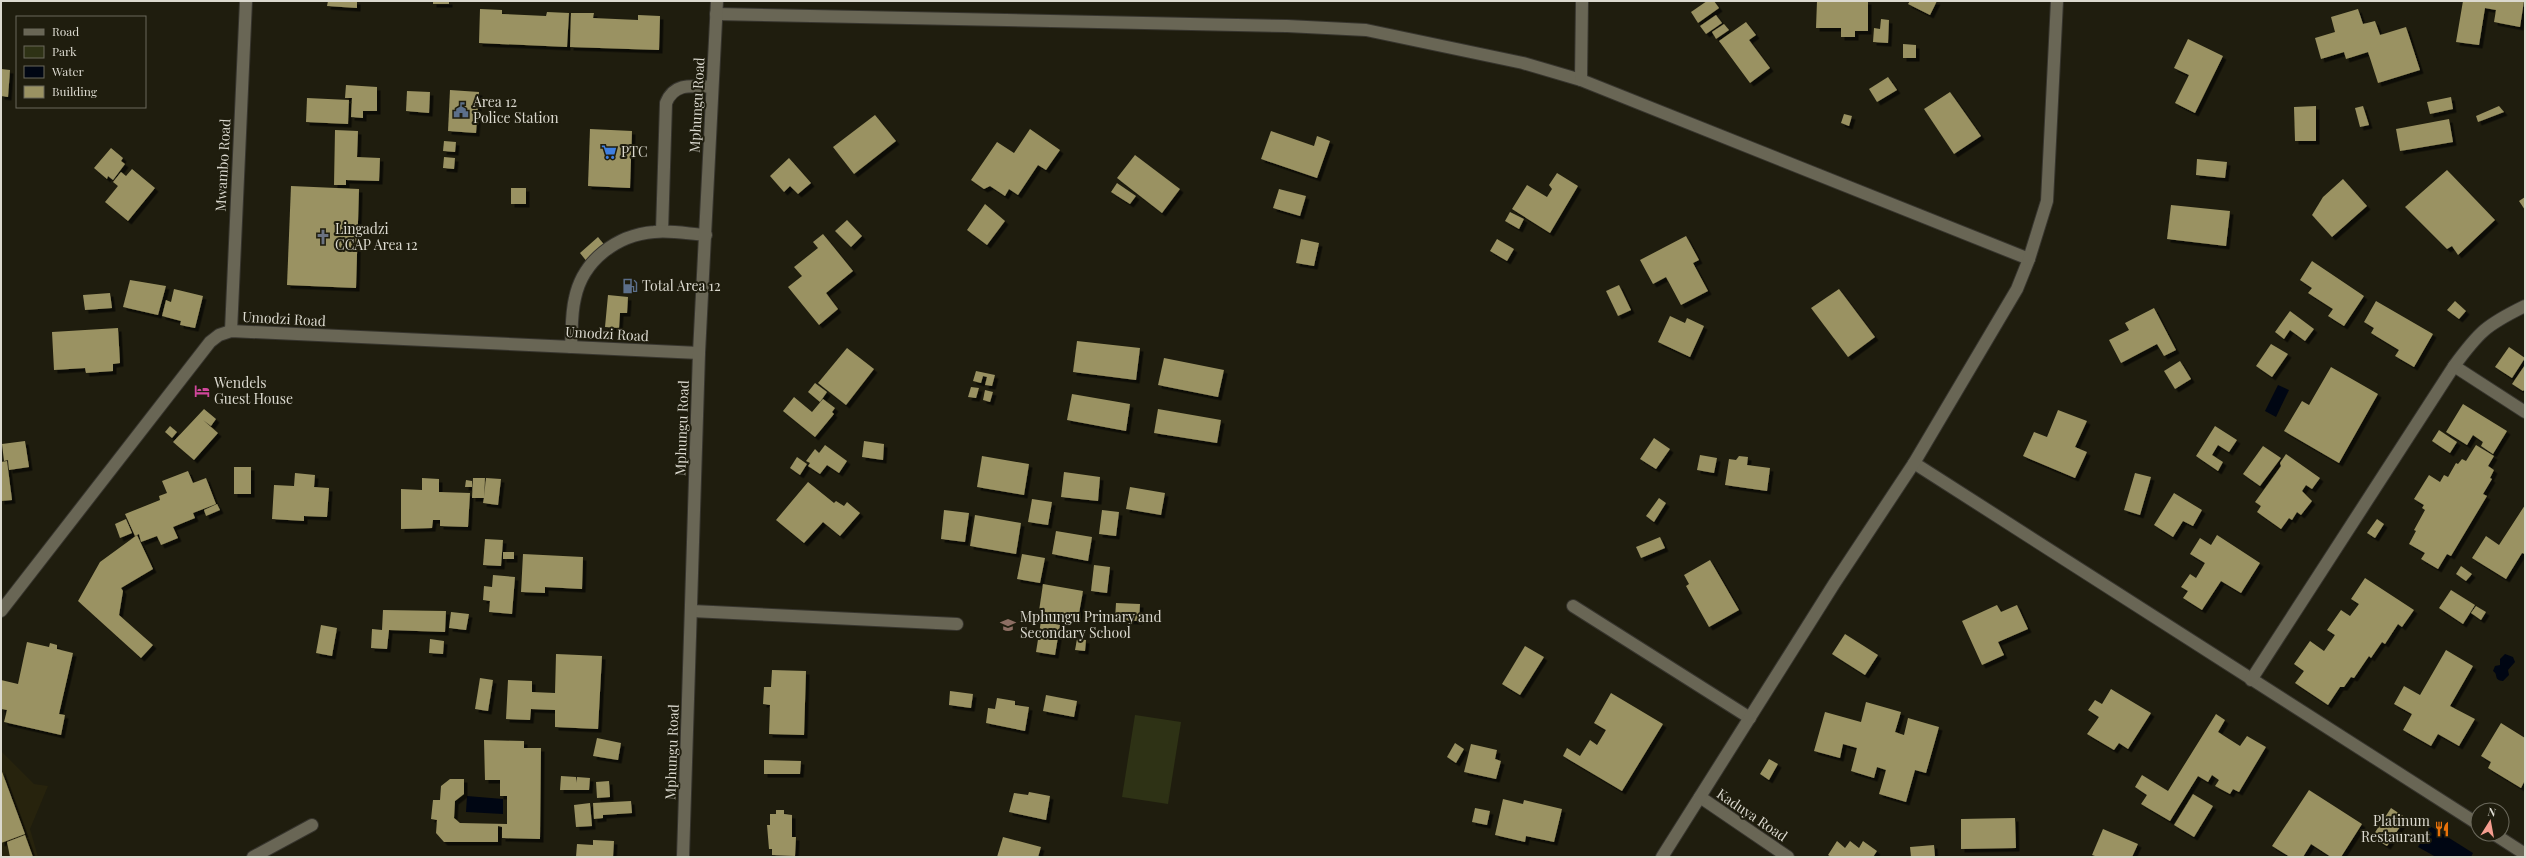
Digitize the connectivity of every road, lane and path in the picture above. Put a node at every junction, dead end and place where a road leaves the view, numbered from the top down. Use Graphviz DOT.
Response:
graph roads {
  1 [pos="246,1"];
  2 [pos="717,1"];
  3 [pos="1582,1"];
  4 [pos="2057,1"];
  5 [pos="716,14"];
  6 [pos="1581,80"];
  7 [pos="712,87"];
  8 [pos="662,231"];
  9 [pos="706,235"];
  10 [pos="2029,259"];
  11 [pos="2525,306"];
  12 [pos="231,331"];
  13 [pos="572,347"];
  14 [pos="700,353"];
  15 [pos="2454,366"];
  16 [pos="2525,412"];
  17 [pos="1914,463"];
  18 [pos="1573,606"];
  19 [pos="1,611"];
  20 [pos="692,611"];
  21 [pos="957,624"];
  22 [pos="2251,680"];
  23 [pos="1750,718"];
  24 [pos="1700,798"];
  25 [pos="2470,819"];
  26 [pos="312,825"];
  27 [pos="2506,842"];
  28 [pos="2525,854"];
  29 [pos="254,857"];
  30 [pos="683,857"];
  31 [pos="1662,857"];
  32 [pos="1788,857"];
  1 -- 12 [label="street, Mwambo Road"];
  2 -- 5 [label="street, Mphungu Road"];
  3 -- 6 [label="street"];
  4 -- 10 [label="street"];
  5 -- 6 [label="street"];
  5 -- 7 [label="street, Mphungu Road"];
  6 -- 10 [label="street"];
  7 -- 8 [label="street"];
  7 -- 9 [label="street, Mphungu Road"];
  8 -- 9 [label="street"];
  8 -- 13 [label="street"];
  9 -- 14 [label="street, Mphungu Road"];
  10 -- 17 [label="street"];
  11 -- 15 [label="street"];
  12 -- 13 [label="street, Umodzi Road"];
  12 -- 19 [label="street, Umodzi Road"];
  13 -- 14 [label="street, Umodzi Road"];
  14 -- 20 [label="street, Mphungu Road"];
  15 -- 16 [label="street"];
  15 -- 22 [label="street"];
  17 -- 22 [label="street"];
  17 -- 23 [label="street"];
  18 -- 23 [label="street"];
  20 -- 21 [label="street"];
  20 -- 30 [label="street, Mphungu Road"];
  22 -- 25 [label="street"];
  23 -- 24 [label="street"];
  24 -- 31 [label="street"];
  24 -- 32 [label="street, Kaduya Road"];
  26 -- 29 [label="street"];
  27 -- 28 [label="street"];
}
